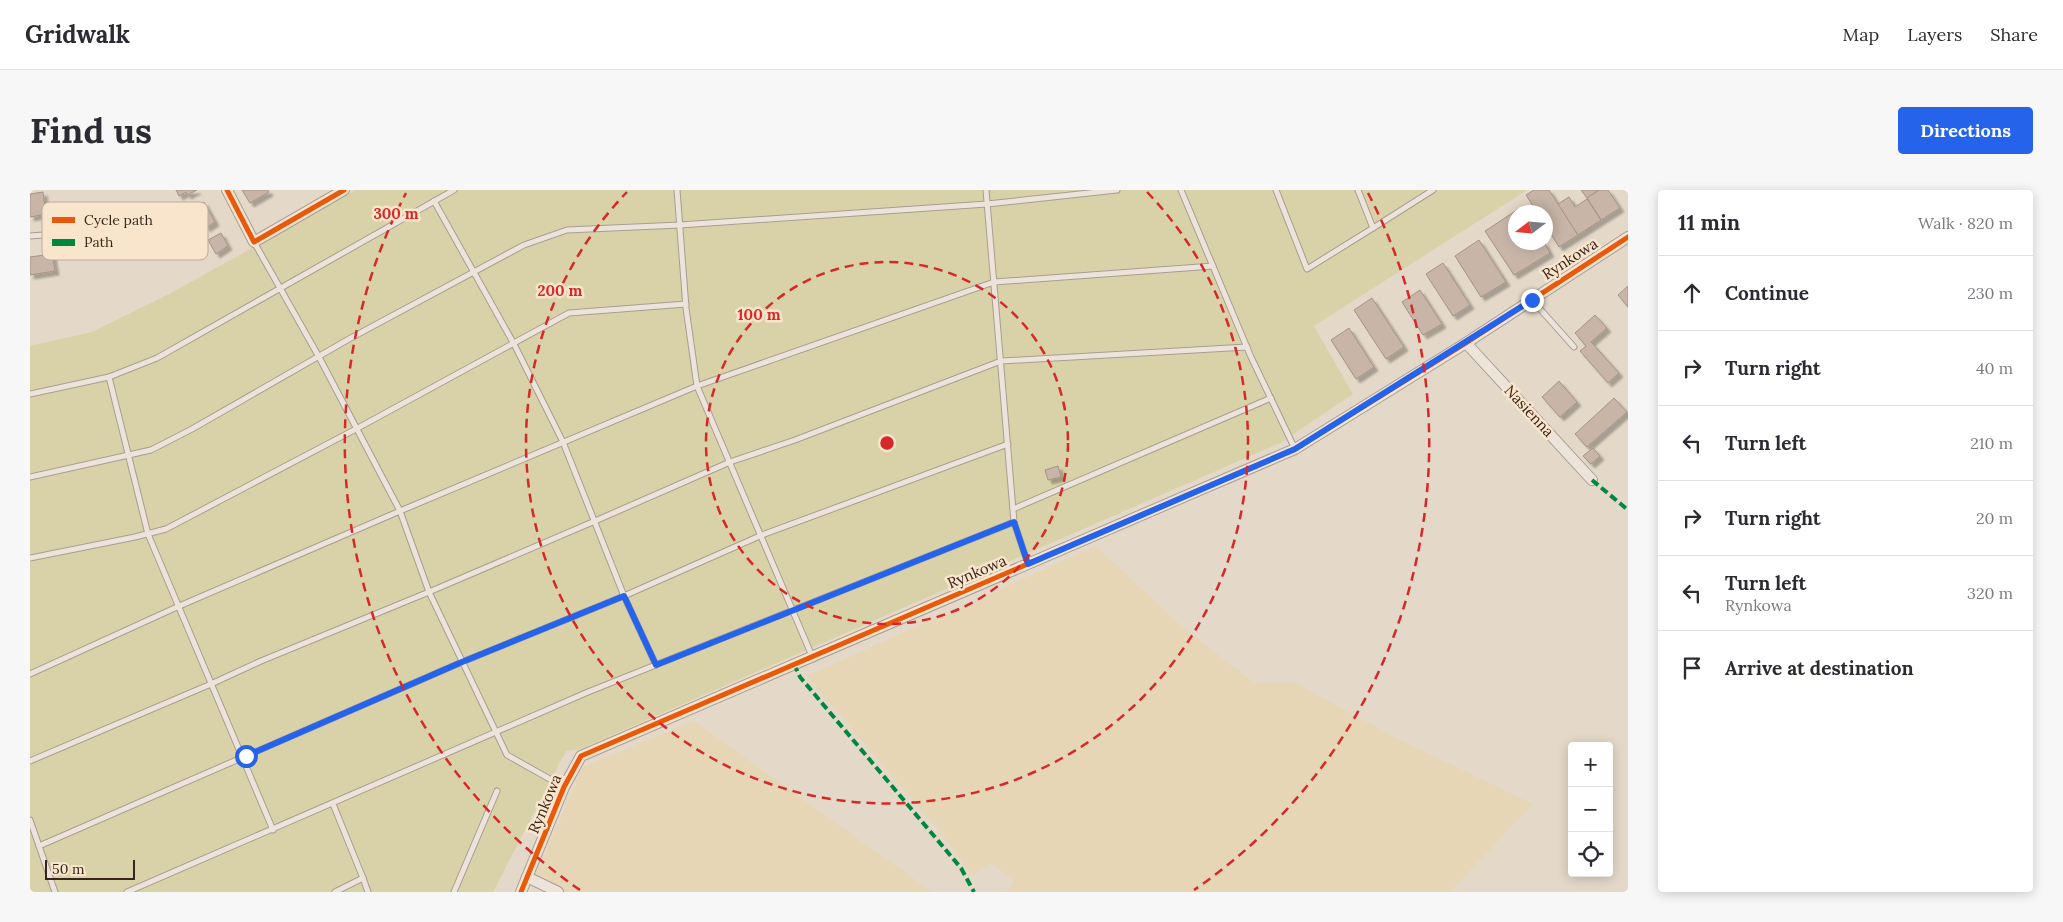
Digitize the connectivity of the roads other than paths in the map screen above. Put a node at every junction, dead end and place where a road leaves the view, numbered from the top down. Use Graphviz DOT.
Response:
graph roads {
  1 [pos="227,190"];
  2 [pos="344,190"];
  3 [pos="454,190"];
  4 [pos="677,190"];
  5 [pos="986,190"];
  6 [pos="1117,190"];
  7 [pos="1181,190"];
  8 [pos="1276,190"];
  9 [pos="1358,190"];
  10 [pos="1433,190"];
  11 [pos="434,201"];
  12 [pos="987,204"];
  13 [pos="680,225"];
  14 [pos="1373,228"];
  15 [pos="1628,236"];
  16 [pos="254,242"];
  17 [pos="1213,266"];
  18 [pos="472,272"];
  19 [pos="994,282"];
  20 [pos="280,289"];
  21 [pos="1532,300"];
  22 [pos="686,304"];
  23 [pos="1466,342"];
  24 [pos="514,344"];
  25 [pos="1247,347"];
  26 [pos="1574,347"];
  27 [pos="319,357"];
  28 [pos="1001,360"];
  29 [pos="109,377"];
  30 [pos="697,386"];
  31 [pos="30,394"];
  32 [pos="1270,398"];
  33 [pos="356,429"];
  34 [pos="563,442"];
  35 [pos="1008,444"];
  36 [pos="1295,449"];
  37 [pos="128,455"];
  38 [pos="730,462"];
  39 [pos="30,477"];
  40 [pos="1592,480"];
  41 [pos="1013,509"];
  42 [pos="400,511"];
  43 [pos="595,521"];
  44 [pos="1014,522"];
  45 [pos="148,534"];
  46 [pos="762,536"];
  47 [pos="30,558"];
  48 [pos="1028,564"];
  49 [pos="429,592"];
  50 [pos="624,596"];
  51 [pos="178,607"];
  52 [pos="793,609"];
  53 [pos="812,656"];
  54 [pos="462,662"];
  55 [pos="656,665"];
  56 [pos="30,674"];
  57 [pos="211,684"];
  58 [pos="496,733"];
  59 [pos="242,758"];
  60 [pos="30,761"];
  61 [pos="564,787"];
  62 [pos="497,791"];
  63 [pos="333,804"];
  64 [pos="30,820"];
  65 [pos="273,830"];
  66 [pos="39,846"];
  67 [pos="527,877"];
  68 [pos="363,878"];
  69 [pos="54,892"];
  70 [pos="127,892"];
  71 [pos="335,892"];
  72 [pos="368,892"];
  73 [pos="454,892"];
  74 [pos="521,892"];
  75 [pos="558,892"];
  1 -- 16 [label="street"];
  2 -- 16 [label="street"];
  3 -- 11 [label="lane"];
  4 -- 13 [label="lane"];
  5 -- 12 [label="lane"];
  6 -- 12 [label="lane"];
  7 -- 17 [label="lane"];
  8 -- 14 [label="lane"];
  9 -- 14 [label="lane"];
  10 -- 14 [label="lane"];
  11 -- 18 [label="lane"];
  11 -- 20 [label="lane"];
  12 -- 13 [label="lane"];
  12 -- 19 [label="lane"];
  13 -- 18 [label="lane"];
  13 -- 22 [label="lane"];
  15 -- 21 [label="street, Rynkowa"];
  16 -- 20 [label="lane"];
  17 -- 19 [label="lane"];
  17 -- 25 [label="lane"];
  18 -- 24 [label="lane"];
  18 -- 27 [label="lane"];
  19 -- 28 [label="lane"];
  19 -- 30 [label="lane"];
  20 -- 27 [label="lane"];
  20 -- 29 [label="lane"];
  21 -- 23 [label="street, Rynkowa"];
  21 -- 26 [label="lane"];
  22 -- 24 [label="lane"];
  22 -- 30 [label="lane"];
  23 -- 36 [label="street, Rynkowa"];
  23 -- 40 [label="street, Nasienna"];
  24 -- 33 [label="lane"];
  24 -- 34 [label="lane"];
  25 -- 28 [label="lane"];
  25 -- 32 [label="lane"];
  27 -- 33 [label="lane"];
  27 -- 37 [label="lane"];
  28 -- 35 [label="lane"];
  28 -- 38 [label="lane"];
  29 -- 31 [label="lane"];
  29 -- 37 [label="lane"];
  30 -- 34 [label="lane"];
  30 -- 38 [label="lane"];
  32 -- 36 [label="lane"];
  32 -- 41 [label="lane"];
  33 -- 42 [label="lane"];
  33 -- 45 [label="lane"];
  34 -- 42 [label="lane"];
  34 -- 43 [label="lane"];
  35 -- 41 [label="lane"];
  35 -- 46 [label="lane"];
  36 -- 48 [label="street, Rynkowa"];
  37 -- 39 [label="lane"];
  37 -- 45 [label="lane"];
  38 -- 43 [label="lane"];
  38 -- 46 [label="lane"];
  41 -- 44 [label="lane"];
  42 -- 49 [label="lane"];
  42 -- 51 [label="lane"];
  43 -- 49 [label="lane"];
  43 -- 50 [label="lane"];
  44 -- 48 [label="lane"];
  44 -- 52 [label="lane"];
  45 -- 47 [label="lane"];
  45 -- 51 [label="lane"];
  46 -- 50 [label="lane"];
  46 -- 52 [label="lane"];
  48 -- 53 [label="street, Rynkowa"];
  49 -- 54 [label="lane"];
  49 -- 57 [label="lane"];
  50 -- 54 [label="lane"];
  50 -- 55 [label="lane"];
  51 -- 56 [label="lane"];
  51 -- 57 [label="lane"];
  52 -- 53 [label="lane"];
  52 -- 55 [label="lane"];
  53 -- 61 [label="street, Rynkowa"];
  54 -- 58 [label="lane"];
  54 -- 59 [label="lane"];
  55 -- 58 [label="lane"];
  57 -- 59 [label="lane"];
  57 -- 60 [label="lane"];
  58 -- 61 [label="lane"];
  58 -- 63 [label="lane"];
  59 -- 65 [label="lane"];
  59 -- 66 [label="lane"];
  61 -- 67 [label="street, Rynkowa"];
  62 -- 73 [label="lane"];
  63 -- 65 [label="lane"];
  63 -- 68 [label="lane"];
  64 -- 66 [label="lane"];
  65 -- 70 [label="lane"];
  66 -- 69 [label="lane"];
  67 -- 74 [label="street, Rynkowa"];
  67 -- 75 [label="street"];
  68 -- 71 [label="lane"];
  68 -- 72 [label="lane"];
}
